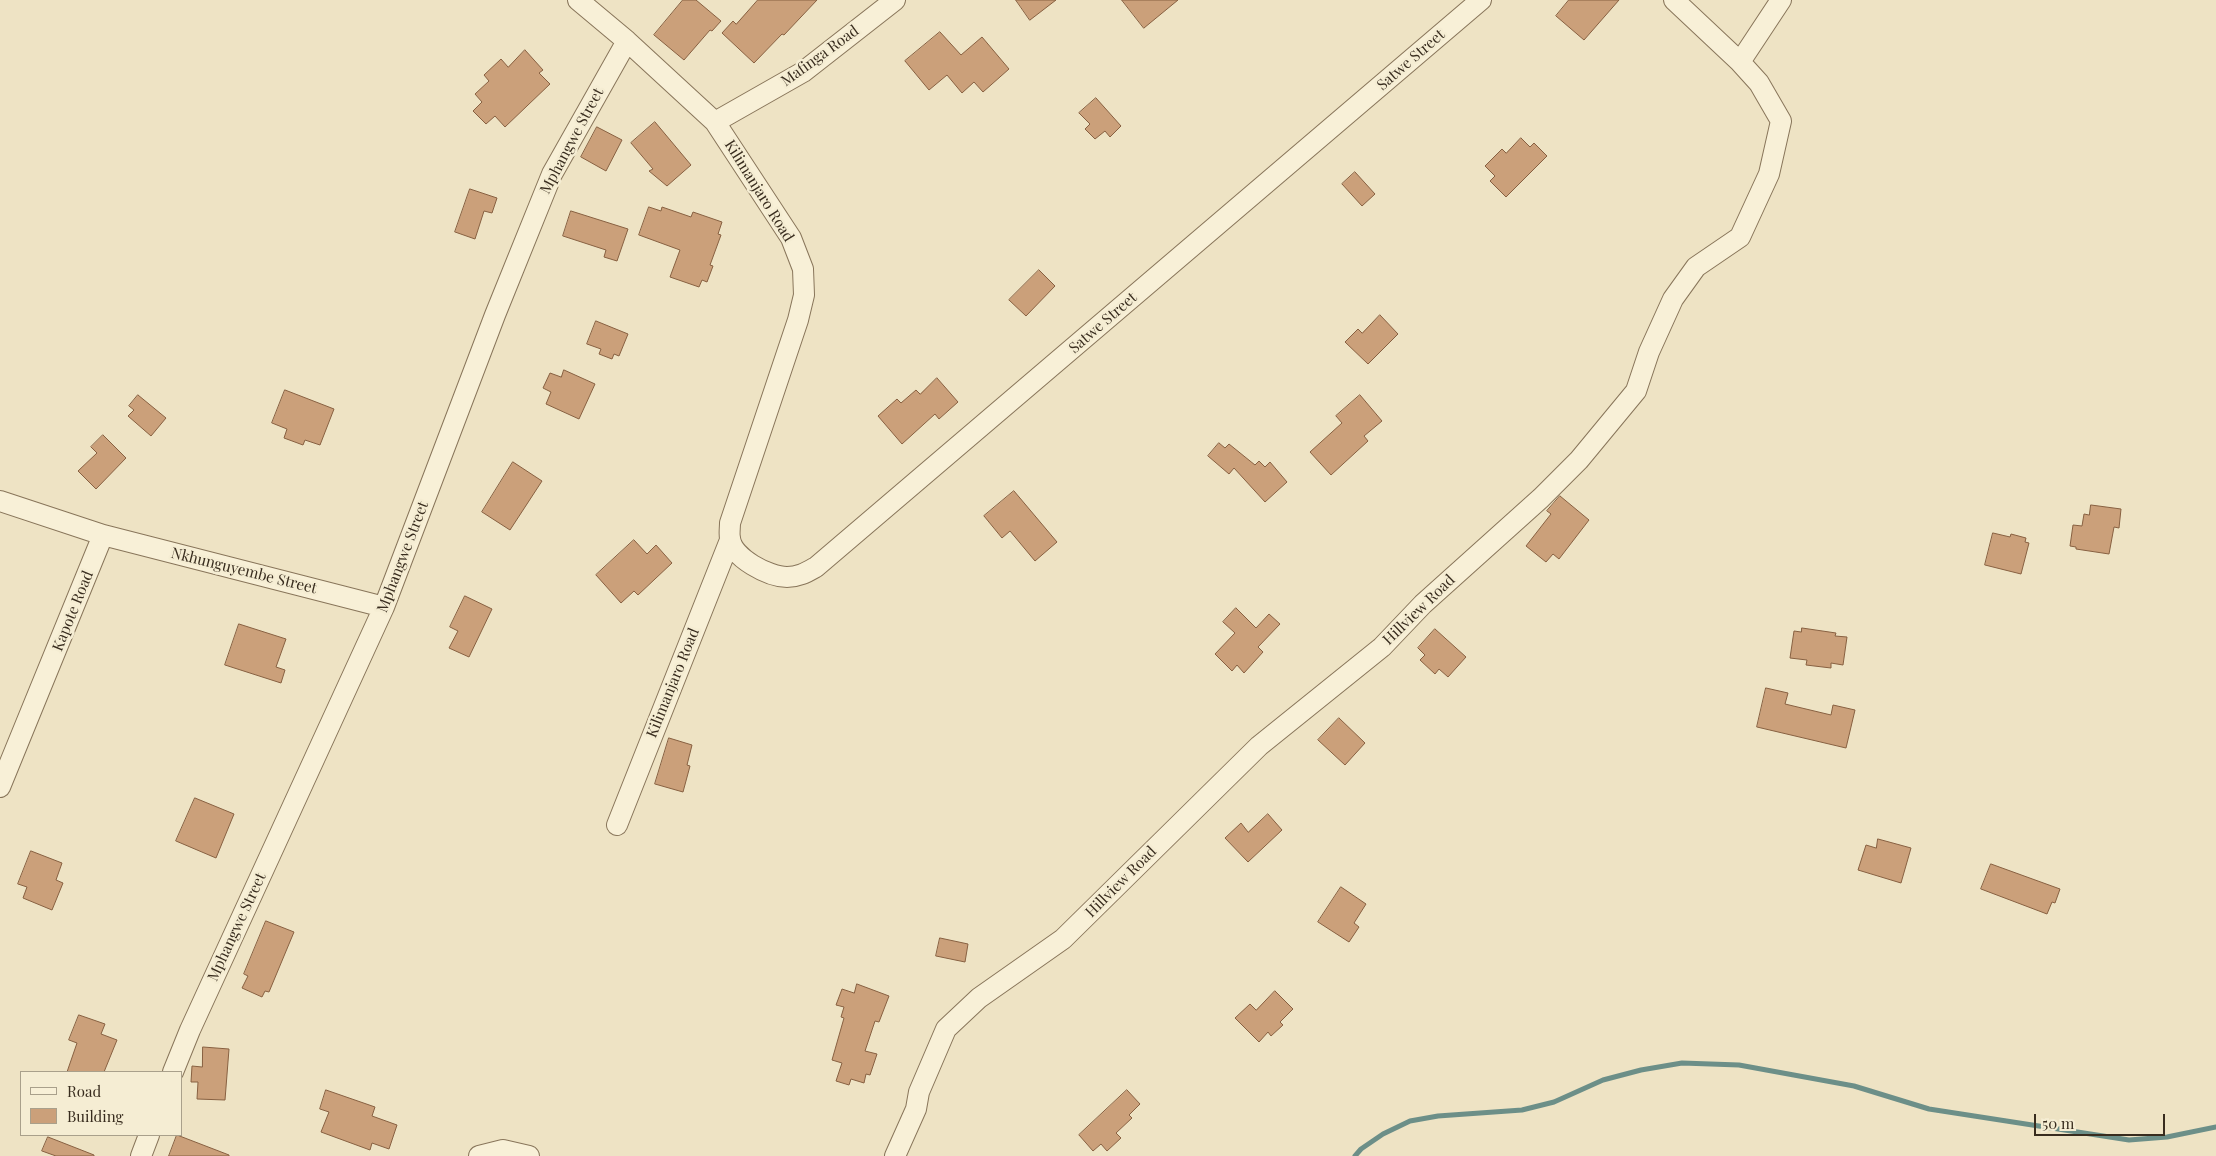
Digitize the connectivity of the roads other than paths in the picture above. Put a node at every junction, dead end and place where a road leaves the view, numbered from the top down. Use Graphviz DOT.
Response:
graph roads {
  1 [pos="578,0"];
  2 [pos="895,0"];
  3 [pos="1481,0"];
  4 [pos="1674,0"];
  5 [pos="1781,0"];
  6 [pos="627,41"];
  7 [pos="1740,62"];
  8 [pos="715,122"];
  9 [pos="0,501"];
  10 [pos="730,532"];
  11 [pos="103,535"];
  12 [pos="384,607"];
  13 [pos="0,788"];
  14 [pos="617,825"];
  15 [pos="173,1071"];
  16 [pos="149,1136"];
  17 [pos="141,1156"];
  18 [pos="479,1156"];
  19 [pos="529,1156"];
  20 [pos="895,1156"];
  1 -- 6 [label="street, Kilimanjaro Road"];
  2 -- 8 [label="street, Mafinga Road"];
  3 -- 10 [label="street, Satwe Street"];
  4 -- 7 [label="street"];
  5 -- 7 [label="street"];
  6 -- 8 [label="street, Kilimanjaro Road"];
  6 -- 12 [label="street, Mphangwe Street"];
  7 -- 20 [label="street, Hillview Road"];
  8 -- 10 [label="street, Kilimanjaro Road"];
  9 -- 11 [label="street"];
  10 -- 14 [label="street, Kilimanjaro Road"];
  11 -- 12 [label="street, Nkhunguyembe Street"];
  11 -- 13 [label="street, Kapote Road"];
  12 -- 15 [label="street, Mphangwe Street"];
  16 -- 17 [label="street"];
  18 -- 19 [label="street"];
}
